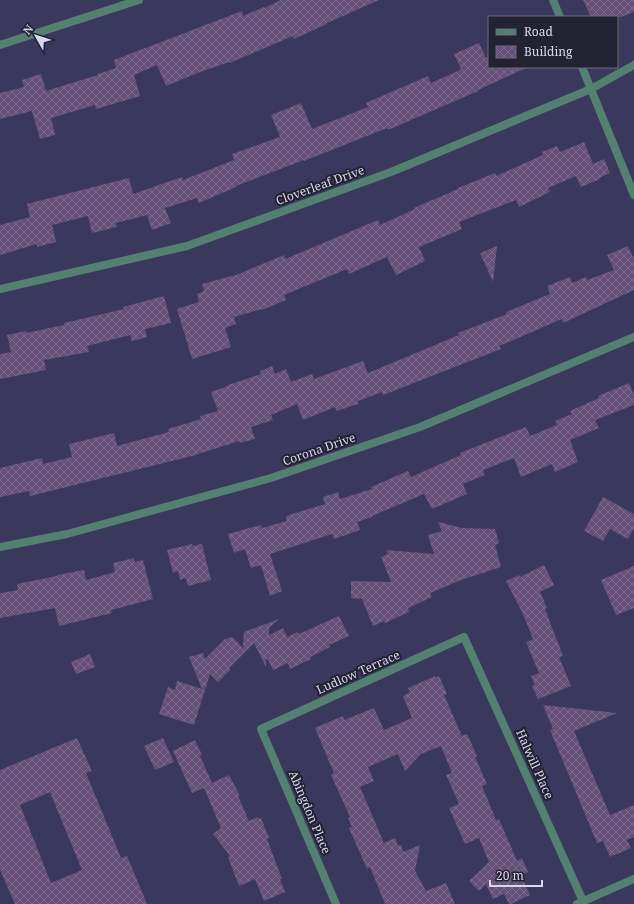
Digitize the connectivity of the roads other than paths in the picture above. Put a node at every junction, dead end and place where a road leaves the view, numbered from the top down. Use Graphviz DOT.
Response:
graph roads {
  1 [pos="139,0"];
  2 [pos="553,0"];
  3 [pos="560,16"];
  4 [pos="0,44"];
  5 [pos="634,65"];
  6 [pos="582,68"];
  7 [pos="591,89"];
  8 [pos="634,195"];
  9 [pos="0,290"];
  10 [pos="634,337"];
  11 [pos="0,547"];
  12 [pos="464,637"];
  13 [pos="261,729"];
  14 [pos="634,879"];
  15 [pos="580,903"];
  16 [pos="336,904"];
  1 -- 4 [label="street"];
  2 -- 3 [label="street"];
  5 -- 7 [label="street, Cloverleaf Drive"];
  6 -- 7 [label="street"];
  7 -- 8 [label="street"];
  7 -- 9 [label="street, Cloverleaf Drive"];
  10 -- 11 [label="street, Corona Drive"];
  12 -- 13 [label="street, Ludlow Terrace"];
  12 -- 15 [label="street, Halwill Place"];
  13 -- 16 [label="street, Abingdon Place"];
  14 -- 15 [label="street"];
}
